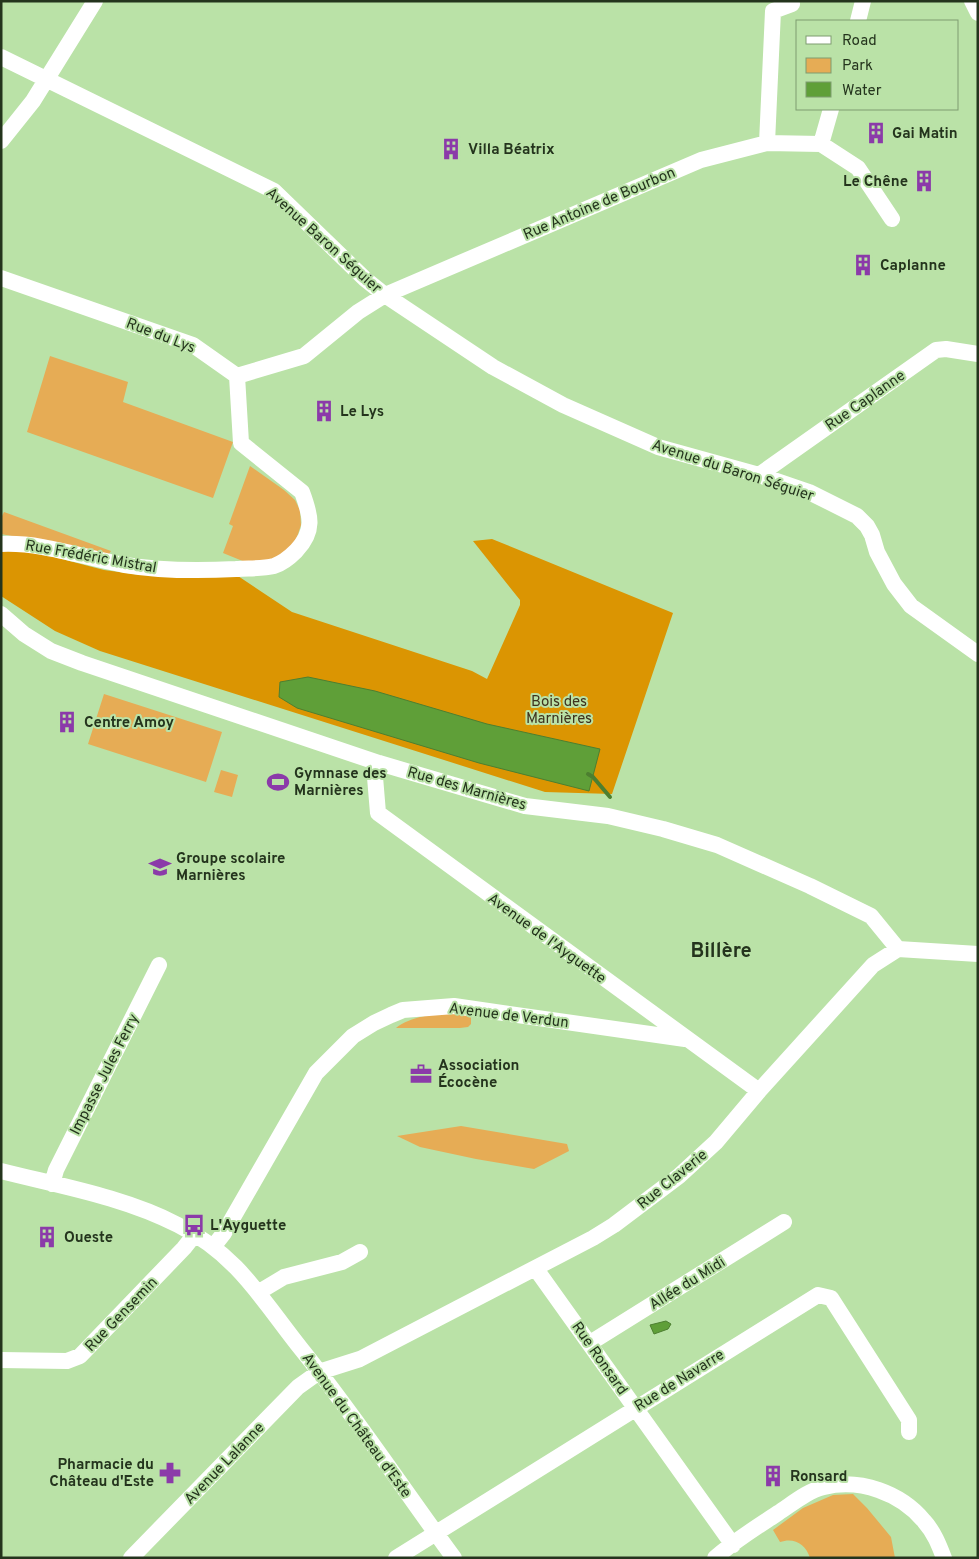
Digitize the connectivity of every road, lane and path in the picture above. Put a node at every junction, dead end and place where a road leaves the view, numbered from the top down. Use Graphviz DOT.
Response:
graph roads {
  1 [pos="95,1"];
  2 [pos="864,1"];
  3 [pos="972,1"];
  4 [pos="792,4"];
  5 [pos="978,13"];
  6 [pos="858,20"];
  7 [pos="1,57"];
  8 [pos="47,79"];
  9 [pos="832,110"];
  10 [pos="1,141"];
  11 [pos="767,143"];
  12 [pos="821,144"];
  13 [pos="892,219"];
  14 [pos="1,278"];
  15 [pos="385,295"];
  16 [pos="978,354"];
  17 [pos="493,367"];
  18 [pos="237,376"];
  19 [pos="759,475"];
  20 [pos="1,544"];
  21 [pos="1,614"];
  22 [pos="978,654"];
  23 [pos="379,763"];
  24 [pos="898,949"];
  25 [pos="978,954"];
  26 [pos="159,965"];
  27 [pos="685,1039"];
  28 [pos="759,1091"];
  29 [pos="1,1171"];
  30 [pos="52,1184"];
  31 [pos="784,1222"];
  32 [pos="195,1234"];
  33 [pos="213,1247"];
  34 [pos="360,1252"];
  35 [pos="536,1269"];
  36 [pos="259,1292"];
  37 [pos="590,1343"];
  38 [pos="1,1360"];
  39 [pos="320,1372"];
  40 [pos="635,1408"];
  41 [pos="909,1432"];
  42 [pos="436,1533"];
  43 [pos="733,1544"];
  44 [pos="131,1558"];
  45 [pos="396,1558"];
  46 [pos="454,1558"];
  47 [pos="715,1558"];
  48 [pos="944,1558"];
  1 -- 8 [label="street"];
  2 -- 6 [label="street"];
  3 -- 5 [label="street"];
  4 -- 11 [label="street"];
  7 -- 8 [label="street, Avenue Baron Séguier"];
  8 -- 10 [label="street"];
  8 -- 15 [label="street, Avenue Baron Séguier"];
  9 -- 12 [label="street"];
  11 -- 12 [label="street, Rue Antoine de Bourbon"];
  11 -- 15 [label="street, Rue Antoine de Bourbon"];
  12 -- 13 [label="street"];
  14 -- 18 [label="street, Rue du Lys"];
  15 -- 17 [label="street, Avenue Baron Séguier"];
  15 -- 18 [label="street"];
  16 -- 19 [label="street, Rue Caplanne"];
  17 -- 19 [label="street, Avenue du Baron Séguier"];
  18 -- 20 [label="street, Rue Frédéric Mistral"];
  19 -- 22 [label="street, Avenue du Baron Séguier"];
  21 -- 23 [label="street, Rue des Marnières"];
  23 -- 24 [label="street, Rue des Marnières"];
  23 -- 27 [label="street, Avenue de l'Ayguette"];
  24 -- 25 [label="street"];
  24 -- 28 [label="street, Rue Claverie"];
  26 -- 30 [label="street, Impasse Jules Ferry"];
  27 -- 28 [label="street, Avenue de l'Ayguette"];
  27 -- 33 [label="street, Avenue de Verdun"];
  28 -- 35 [label="street, Rue Claverie"];
  29 -- 30 [label="street, Avenue du Château d'Este"];
  30 -- 32 [label="street, Avenue du Château d'Este"];
  31 -- 37 [label="street, Allée du Midi"];
  32 -- 33 [label="street, Avenue du Château d'Este"];
  32 -- 38 [label="street, Rue Gensemin"];
  33 -- 36 [label="street, Avenue du Château d'Este"];
  34 -- 36 [label="street"];
  35 -- 37 [label="street, Rue Ronsard"];
  35 -- 39 [label="street, Rue Claverie"];
  36 -- 39 [label="street, Avenue du Château d'Este"];
  37 -- 40 [label="street, Rue Ronsard"];
  39 -- 42 [label="street, Avenue du Château d'Este"];
  39 -- 44 [label="street, Avenue Lalanne"];
  40 -- 41 [label="street, Rue de Navarre"];
  40 -- 42 [label="street, Rue de Navarre"];
  40 -- 43 [label="street, Rue Ronsard"];
  42 -- 45 [label="street, Rue de Navarre"];
  42 -- 46 [label="street, Avenue du Château d'Este"];
  43 -- 47 [label="street"];
  43 -- 48 [label="street"];
}
